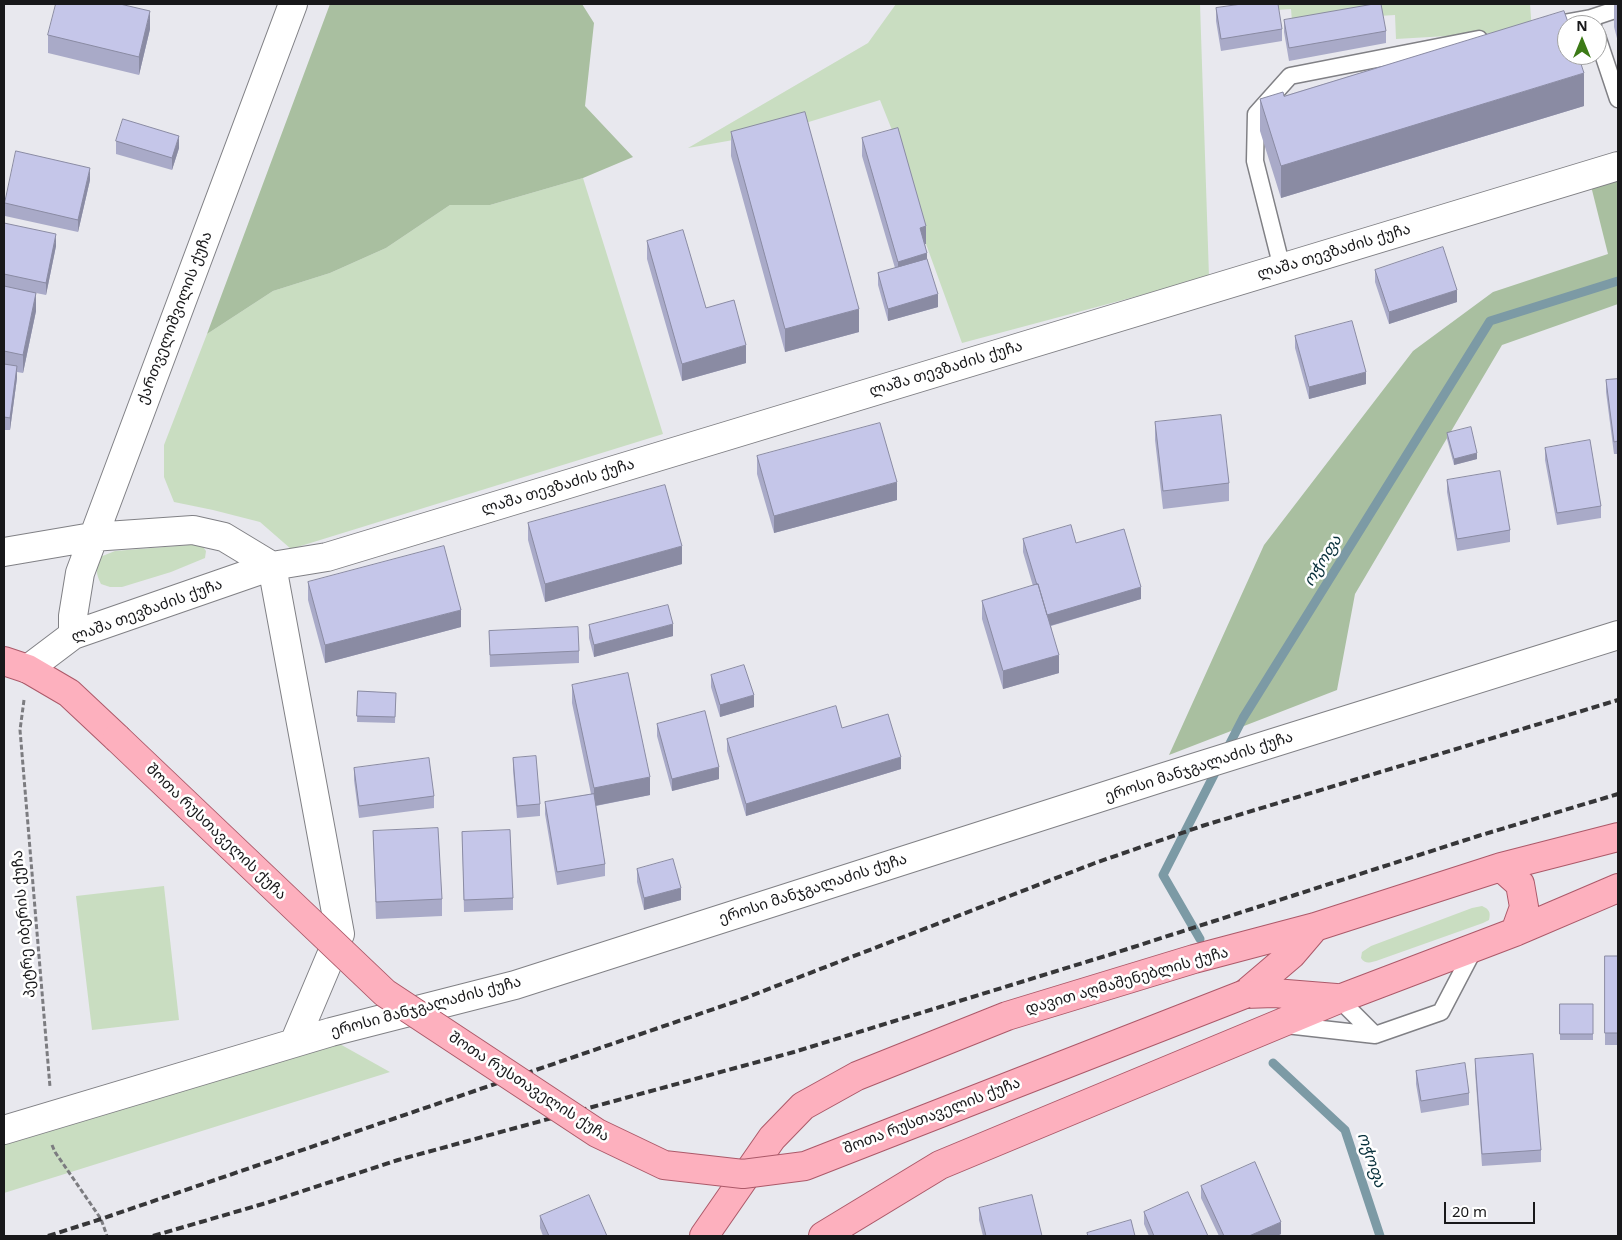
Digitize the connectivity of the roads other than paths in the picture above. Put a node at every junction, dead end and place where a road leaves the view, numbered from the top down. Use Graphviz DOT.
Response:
graph roads {
  1 [pos="293,4"];
  2 [pos="1618,9"];
  3 [pos="1605,15"];
  4 [pos="1557,26"];
  5 [pos="1533,29"];
  6 [pos="1494,36"];
  7 [pos="1607,65"];
  8 [pos="1618,99"];
  9 [pos="1618,166"];
  10 [pos="1282,268"];
  11 [pos="92,538"];
  12 [pos="4,552"];
  13 [pos="272,566"];
  14 [pos="1618,635"];
  15 [pos="73,636"];
  16 [pos="16,665"];
  17 [pos="1618,837"];
  18 [pos="1501,867"];
  19 [pos="1618,888"];
  20 [pos="1315,928"];
  21 [pos="1514,932"];
  22 [pos="1475,946"];
  23 [pos="1245,994"];
  24 [pos="1339,999"];
  25 [pos="1278,1024"];
  26 [pos="1375,1035"];
  27 [pos="294,1043"];
  28 [pos="4,1130"];
  29 [pos="704,1236"];
  30 [pos="823,1236"];
  1 -- 11 [label="street, ქართველიშვილის ქუჩა"];
  2 -- 3 [label="lane"];
  4 -- 5 [label="lane"];
  6 -- 10 [label="lane"];
  7 -- 8 [label="lane"];
  9 -- 10 [label="street, ლაშა თევზაძის ქუჩა"];
  10 -- 13 [label="street, ლაშა თევზაძის ქუჩა"];
  11 -- 12 [label="street"];
  11 -- 13 [label="street"];
  11 -- 15 [label="street, ქართველიშვილის ქუჩა"];
  13 -- 15 [label="street, ლაშა თევზაძის ქუჩა"];
  13 -- 27 [label="street"];
  14 -- 27 [label="street, ეროსი მანჯგალაძის ქუჩა"];
  15 -- 16 [label="street, ლაშა თევზაძის ქუჩა"];
  16 -- 23 [label="main road, შოთა რუსთაველის ქუჩა, bridge"];
  17 -- 18 [label="main road, დავით აღმაშენებლის ქუჩა"];
  18 -- 20 [label="main road, დავით აღმაშენებლის ქუჩა"];
  18 -- 21 [label="main road"];
  19 -- 21 [label="main road"];
  20 -- 23 [label="main road, შოთა რუსთაველის ქუჩა"];
  20 -- 29 [label="main road, დავით აღმაშენებლის ქუჩა"];
  21 -- 22 [label="main road"];
  22 -- 24 [label="main road"];
  22 -- 26 [label="lane"];
  23 -- 24 [label="main road, შოთა რუსთაველის ქუჩა"];
  24 -- 25 [label="main road"];
  24 -- 26 [label="lane"];
  25 -- 26 [label="lane"];
  25 -- 30 [label="main road"];
  27 -- 28 [label="street, ეროსი მანჯგალაძის ქუჩა"];
}
